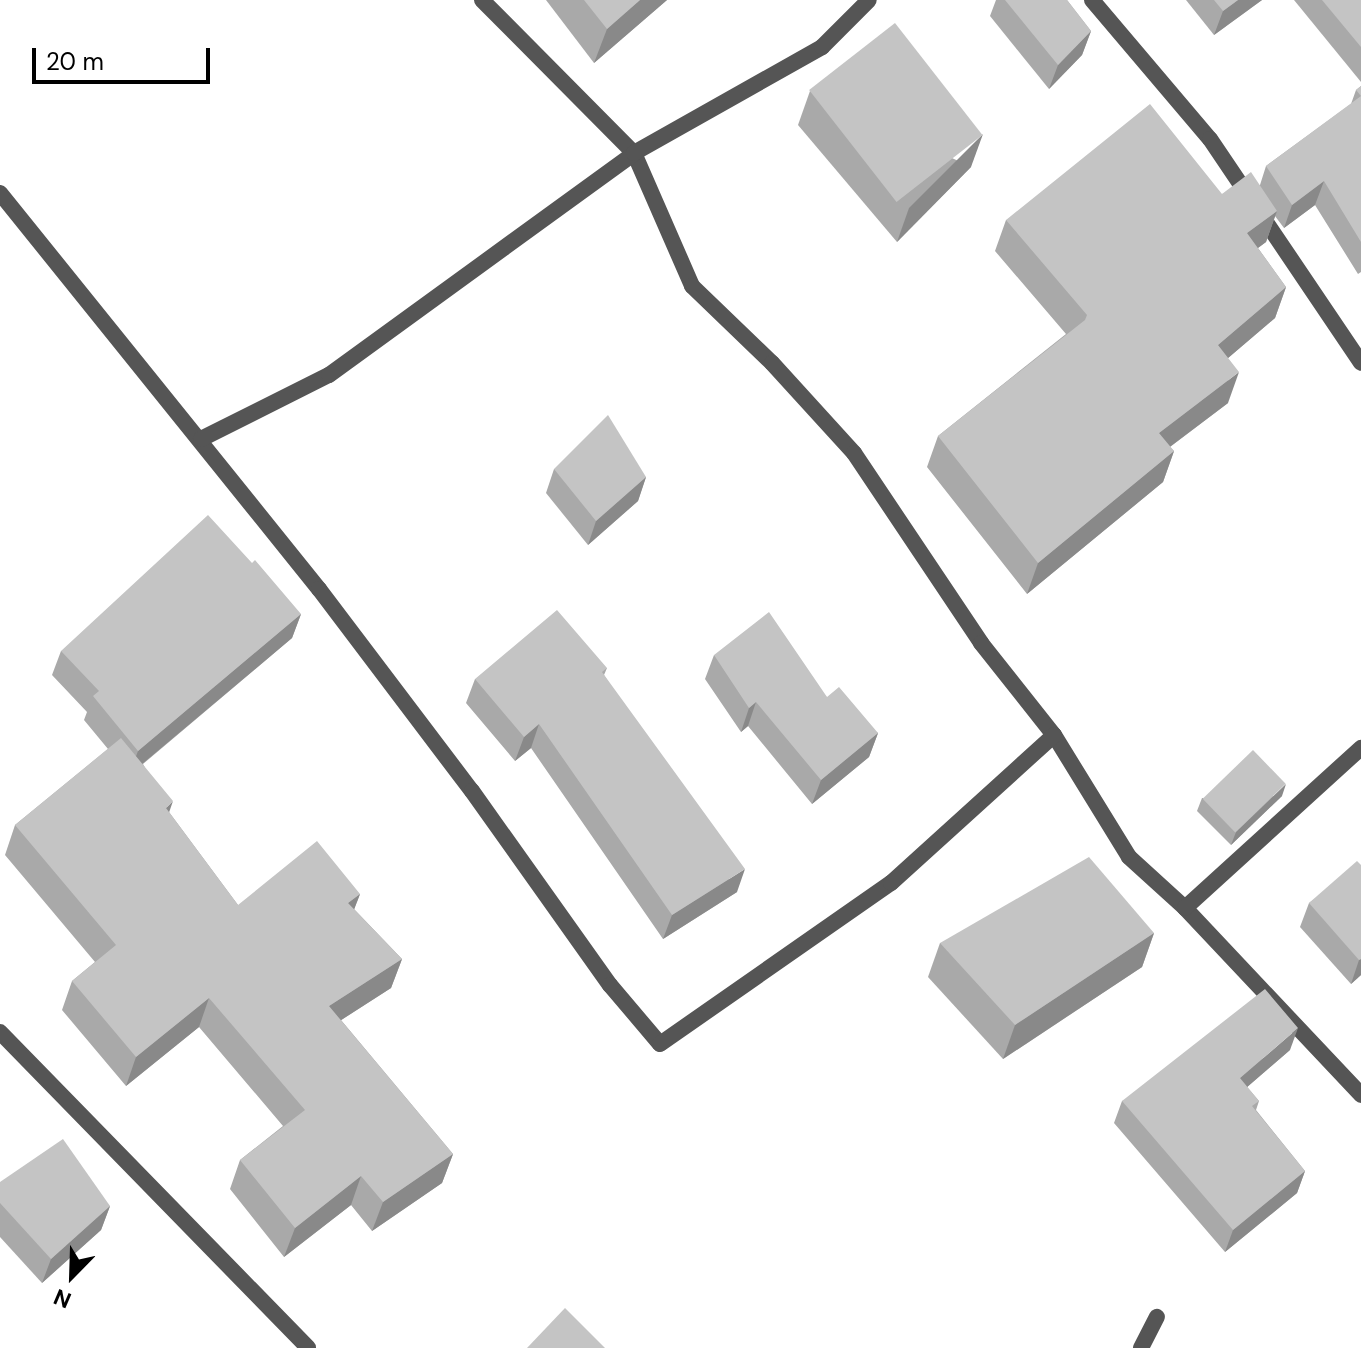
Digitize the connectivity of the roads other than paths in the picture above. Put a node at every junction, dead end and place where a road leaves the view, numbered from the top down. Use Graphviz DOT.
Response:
graph roads {
  1 [pos="482,0"];
  2 [pos="869,0"];
  3 [pos="1092,0"];
  4 [pos="634,153"];
  5 [pos="0,193"];
  6 [pos="1361,363"];
  7 [pos="201,439"];
  8 [pos="1054,735"];
  9 [pos="1361,748"];
  10 [pos="1185,908"];
  11 [pos="0,1032"];
  12 [pos="1361,1095"];
  13 [pos="1157,1317"];
  14 [pos="307,1348"];
  15 [pos="1141,1348"];
  1 -- 4 [label="street"];
  2 -- 4 [label="street"];
  3 -- 6 [label="street"];
  4 -- 7 [label="street"];
  4 -- 8 [label="street"];
  5 -- 7 [label="street"];
  7 -- 8 [label="street"];
  8 -- 10 [label="street"];
  9 -- 10 [label="street"];
  10 -- 12 [label="street"];
  11 -- 14 [label="street"];
  13 -- 15 [label="street"];
}
